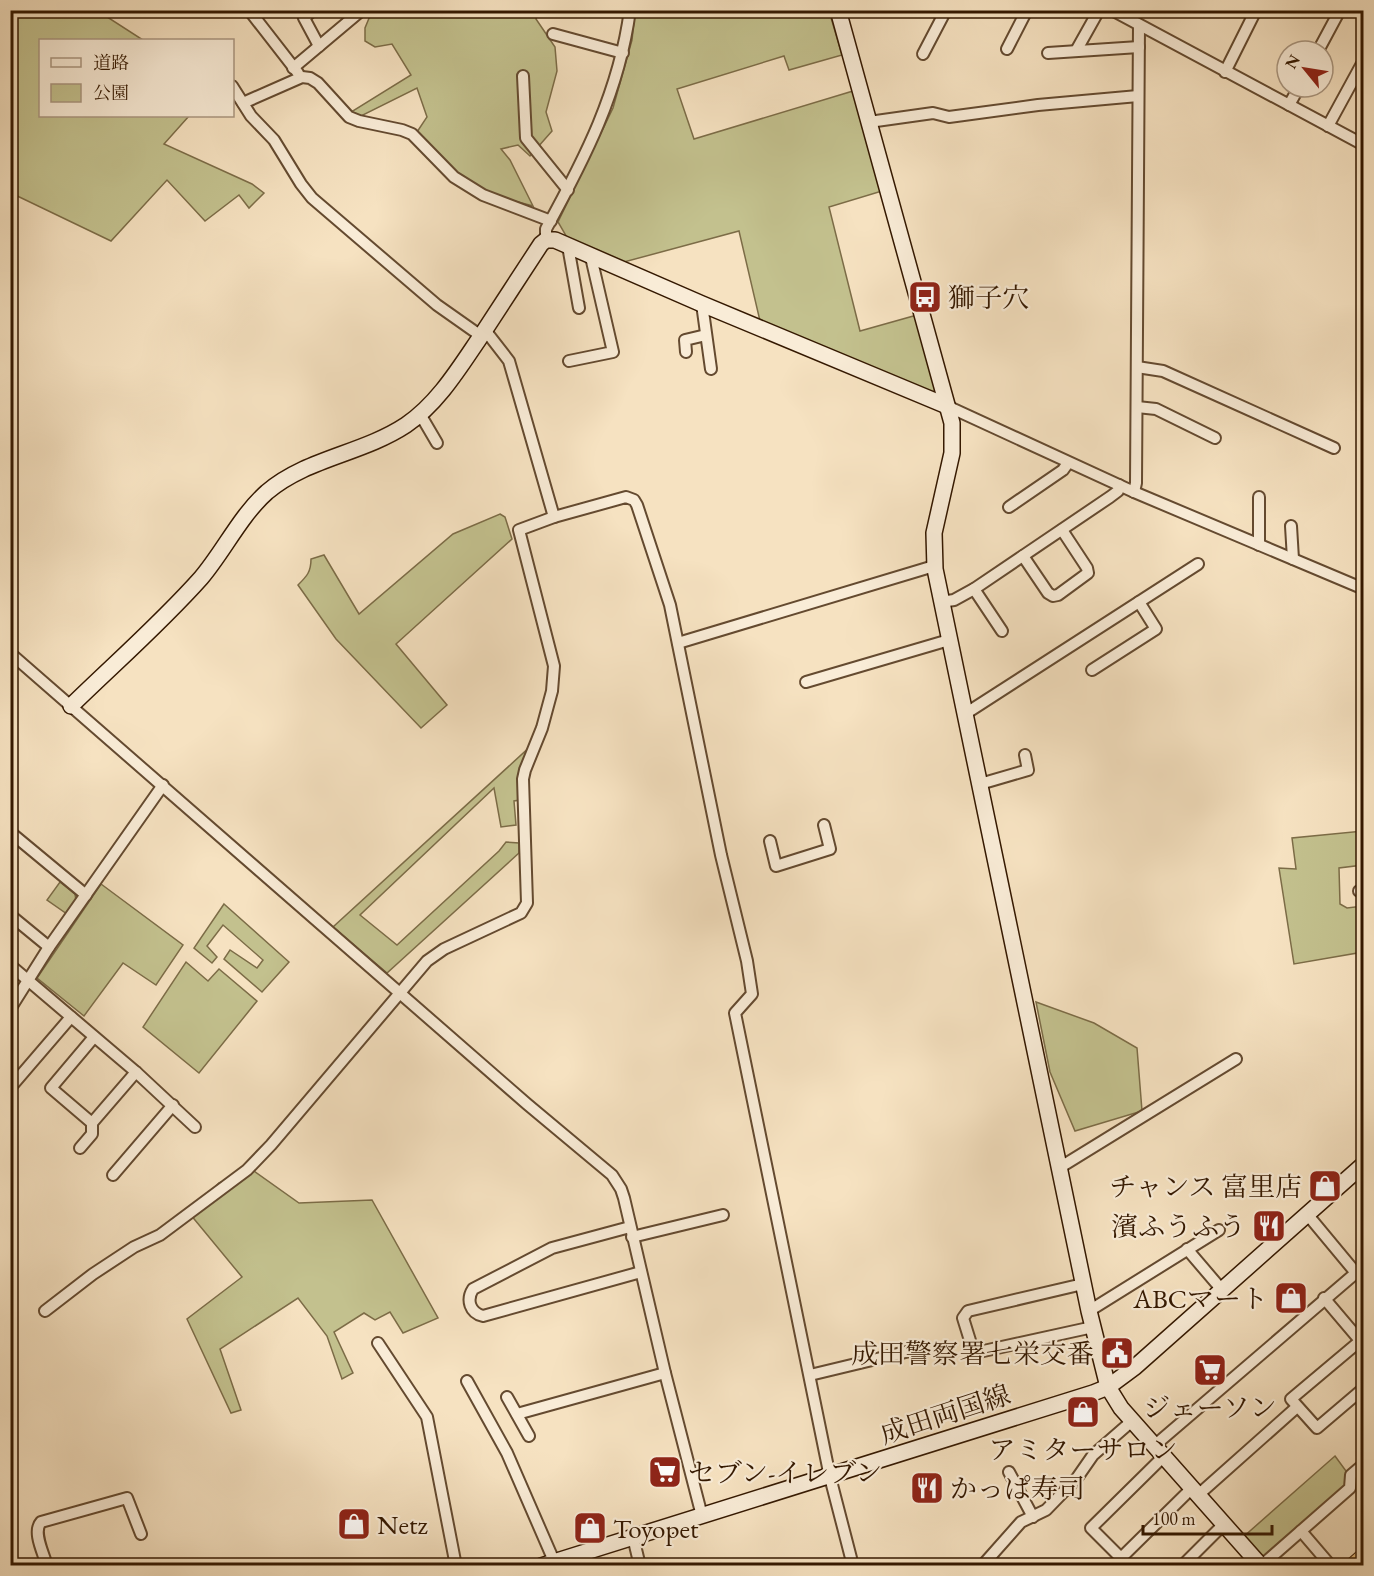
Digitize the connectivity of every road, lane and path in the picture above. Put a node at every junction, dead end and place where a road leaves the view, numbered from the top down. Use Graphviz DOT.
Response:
graph roads {
  1 [pos="249,10"];
  2 [pos="313,10"];
  3 [pos="362,10"];
  4 [pos="630,10"];
  5 [pos="838,10"];
  6 [pos="946,10"];
  7 [pos="1027,10"];
  8 [pos="1098,10"];
  9 [pos="1112,10"];
  10 [pos="1256,10"];
  11 [pos="1340,10"];
  12 [pos="1139,25"];
  13 [pos="553,34"];
  14 [pos="1324,39"];
  15 [pos="319,46"];
  16 [pos="1139,47"];
  17 [pos="1007,49"];
  18 [pos="1076,51"];
  19 [pos="623,53"];
  20 [pos="1048,53"];
  21 [pos="923,54"];
  22 [pos="1364,60"];
  23 [pos="293,68"];
  24 [pos="1225,72"];
  25 [pos="523,76"];
  26 [pos="302,77"];
  27 [pos="234,89"];
  28 [pos="1138,96"];
  29 [pos="1292,99"];
  30 [pos="243,102"];
  31 [pos="1289,105"];
  32 [pos="869,122"];
  33 [pos="1328,126"];
  34 [pos="1364,145"];
  35 [pos="567,190"];
  36 [pos="551,221"];
  37 [pos="546,240"];
  38 [pos="568,246"];
  39 [pos="591,257"];
  40 [pos="702,304"];
  41 [pos="579,308"];
  42 [pos="483,333"];
  43 [pos="706,335"];
  44 [pos="686,352"];
  45 [pos="569,361"];
  46 [pos="1137,367"];
  47 [pos="711,369"];
  48 [pos="947,406"];
  49 [pos="1137,407"];
  50 [pos="420,414"];
  51 [pos="1215,438"];
  52 [pos="437,443"];
  53 [pos="1334,448"];
  54 [pos="1068,463"];
  55 [pos="1119,485"];
  56 [pos="1134,492"];
  57 [pos="1259,497"];
  58 [pos="1009,507"];
  59 [pos="554,517"];
  60 [pos="1291,526"];
  61 [pos="1062,530"];
  62 [pos="1259,545"];
  63 [pos="1023,556"];
  64 [pos="1293,560"];
  65 [pos="1198,564"];
  66 [pos="934,566"];
  67 [pos="974,589"];
  68 [pos="1364,589"];
  69 [pos="941,602"];
  70 [pos="1139,602"];
  71 [pos="1002,631"];
  72 [pos="949,640"];
  73 [pos="678,643"];
  74 [pos="10,653"];
  75 [pos="1092,670"];
  76 [pos="806,682"];
  77 [pos="71,706"];
  78 [pos="965,714"];
  79 [pos="1025,755"];
  80 [pos="981,784"];
  81 [pos="163,785"];
  82 [pos="824,825"];
  83 [pos="10,832"];
  84 [pos="770,841"];
  85 [pos="86,895"];
  86 [pos="10,915"];
  87 [pos="49,946"];
  88 [pos="10,965"];
  89 [pos="28,979"];
  90 [pos="399,992"];
  91 [pos="10,1008"];
  92 [pos="72,1017"];
  93 [pos="94,1037"];
  94 [pos="1236,1059"];
  95 [pos="136,1072"];
  96 [pos="10,1088"];
  97 [pos="173,1105"];
  98 [pos="92,1124"];
  99 [pos="195,1127"];
  100 [pos="80,1148"];
  101 [pos="1364,1164"];
  102 [pos="1059,1168"];
  103 [pos="112,1175"];
  104 [pos="1307,1214"];
  105 [pos="723,1215"];
  106 [pos="1219,1230"];
  107 [pos="631,1232"];
  108 [pos="1187,1249"];
  109 [pos="1360,1270"];
  110 [pos="641,1272"];
  111 [pos="1083,1284"];
  112 [pos="1222,1290"];
  113 [pos="1324,1299"];
  114 [pos="45,1311"];
  115 [pos="1089,1311"];
  116 [pos="1093,1327"];
  117 [pos="378,1343"];
  118 [pos="1362,1343"];
  119 [pos="914,1350"];
  120 [pos="665,1373"];
  121 [pos="810,1375"];
  122 [pos="467,1381"];
  123 [pos="1108,1387"];
  124 [pos="1364,1388"];
  125 [pos="507,1397"];
  126 [pos="1297,1407"];
  127 [pos="517,1414"];
  128 [pos="1132,1421"];
  129 [pos="529,1436"];
  130 [pos="1158,1452"];
  131 [pos="1364,1464"];
  132 [pos="1009,1472"];
  133 [pos="830,1477"];
  134 [pos="1194,1492"];
  135 [pos="702,1516"];
  136 [pos="1033,1516"];
  137 [pos="1223,1525"];
  138 [pos="1301,1531"];
  139 [pos="141,1534"];
  140 [pos="633,1537"];
  141 [pos="1364,1559"];
  142 [pos="548,1563"];
  143 [pos="47,1566"];
  144 [pos="456,1566"];
  145 [pos="640,1566"];
  146 [pos="850,1566"];
  147 [pos="982,1566"];
  148 [pos="1182,1566"];
  149 [pos="1261,1566"];
  150 [pos="1332,1566"];
  151 [pos="1356,1566"];
  1 -- 23 [label="street"];
  2 -- 15 [label="street"];
  3 -- 15 [label="street"];
  4 -- 19 [label="street"];
  5 -- 32 [label="street"];
  6 -- 21 [label="street"];
  7 -- 17 [label="street"];
  8 -- 18 [label="street"];
  9 -- 12 [label="street"];
  10 -- 24 [label="street"];
  11 -- 14 [label="street"];
  12 -- 16 [label="street"];
  12 -- 24 [label="street"];
  13 -- 19 [label="street"];
  15 -- 23 [label="street"];
  16 -- 18 [label="street"];
  16 -- 28 [label="street"];
  18 -- 20 [label="street"];
  19 -- 35 [label="street"];
  22 -- 33 [label="street"];
  23 -- 26 [label="street"];
  24 -- 31 [label="street"];
  25 -- 35 [label="street"];
  26 -- 30 [label="street"];
  26 -- 36 [label="street"];
  27 -- 30 [label="street"];
  28 -- 32 [label="street"];
  28 -- 46 [label="street"];
  29 -- 31 [label="street"];
  30 -- 42 [label="street"];
  31 -- 33 [label="street"];
  32 -- 48 [label="street"];
  33 -- 34 [label="street"];
  35 -- 36 [label="street"];
  36 -- 37 [label="street"];
  37 -- 38 [label="street"];
  37 -- 42 [label="street"];
  38 -- 39 [label="street"];
  38 -- 41 [label="street"];
  39 -- 40 [label="street"];
  39 -- 45 [label="street"];
  40 -- 43 [label="street"];
  40 -- 48 [label="street"];
  42 -- 50 [label="street"];
  42 -- 59 [label="street"];
  43 -- 44 [label="street"];
  43 -- 47 [label="street"];
  46 -- 49 [label="street"];
  46 -- 53 [label="street"];
  48 -- 54 [label="street"];
  48 -- 66 [label="street"];
  49 -- 51 [label="street"];
  49 -- 56 [label="street"];
  50 -- 52 [label="street"];
  50 -- 77 [label="street"];
  54 -- 55 [label="street"];
  54 -- 58 [label="street"];
  55 -- 56 [label="street"];
  55 -- 61 [label="street"];
  56 -- 62 [label="street"];
  57 -- 62 [label="street"];
  59 -- 73 [label="street"];
  59 -- 90 [label="street"];
  60 -- 64 [label="street"];
  61 -- 63 [label="street"];
  61 -- 63 [label="street"];
  62 -- 64 [label="street"];
  63 -- 67 [label="street"];
  64 -- 68 [label="street"];
  65 -- 70 [label="street"];
  66 -- 69 [label="street"];
  66 -- 73 [label="street"];
  67 -- 69 [label="street"];
  67 -- 71 [label="street"];
  69 -- 72 [label="street"];
  70 -- 75 [label="street"];
  70 -- 78 [label="street"];
  72 -- 76 [label="street"];
  72 -- 78 [label="street"];
  73 -- 121 [label="street"];
  74 -- 77 [label="street"];
  77 -- 81 [label="street"];
  78 -- 80 [label="street"];
  79 -- 80 [label="street"];
  80 -- 102 [label="street"];
  81 -- 85 [label="street"];
  81 -- 90 [label="street"];
  82 -- 84 [label="street"];
  83 -- 85 [label="street"];
  85 -- 87 [label="street"];
  86 -- 87 [label="street"];
  87 -- 89 [label="street"];
  88 -- 89 [label="street"];
  89 -- 91 [label="street"];
  89 -- 92 [label="street"];
  90 -- 107 [label="street"];
  90 -- 114 [label="street"];
  92 -- 93 [label="street"];
  92 -- 96 [label="street"];
  93 -- 95 [label="street"];
  93 -- 98 [label="street"];
  94 -- 102 [label="street"];
  95 -- 97 [label="street"];
  95 -- 98 [label="street"];
  97 -- 99 [label="street"];
  97 -- 103 [label="street"];
  98 -- 100 [label="street"];
  101 -- 104 [label="street, 成田両国線"];
  102 -- 111 [label="street"];
  104 -- 109 [label="street"];
  104 -- 112 [label="street, 成田両国線"];
  105 -- 107 [label="street"];
  106 -- 108 [label="street"];
  107 -- 110 [label="street"];
  107 -- 110 [label="street"];
  108 -- 112 [label="street"];
  108 -- 115 [label="street"];
  109 -- 113 [label="street"];
  110 -- 120 [label="street"];
  111 -- 115 [label="street"];
  111 -- 116 [label="street"];
  112 -- 123 [label="street, 成田両国線"];
  113 -- 118 [label="street"];
  113 -- 130 [label="street"];
  115 -- 116 [label="street"];
  116 -- 123 [label="street"];
  117 -- 144 [label="street"];
  118 -- 126 [label="street"];
  119 -- 121 [label="street"];
  120 -- 127 [label="street"];
  120 -- 135 [label="street"];
  121 -- 133 [label="street"];
  122 -- 142 [label="street"];
  123 -- 128 [label="street"];
  123 -- 133 [label="street, 成田両国線"];
  124 -- 126 [label="street"];
  125 -- 127 [label="street"];
  126 -- 134 [label="street"];
  127 -- 129 [label="street"];
  128 -- 130 [label="street"];
  128 -- 136 [label="street"];
  130 -- 134 [label="street"];
  130 -- 134 [label="street"];
  131 -- 138 [label="street"];
  132 -- 136 [label="street"];
  133 -- 135 [label="street, 成田両国線"];
  133 -- 146 [label="street"];
  134 -- 137 [label="street"];
  135 -- 140 [label="street, 成田両国線"];
  136 -- 147 [label="street"];
  137 -- 148 [label="street"];
  137 -- 149 [label="street"];
  138 -- 149 [label="street"];
  138 -- 150 [label="street"];
  139 -- 143 [label="street"];
  140 -- 142 [label="street, 成田両国線"];
  140 -- 145 [label="street"];
  141 -- 151 [label="highway"];
}
